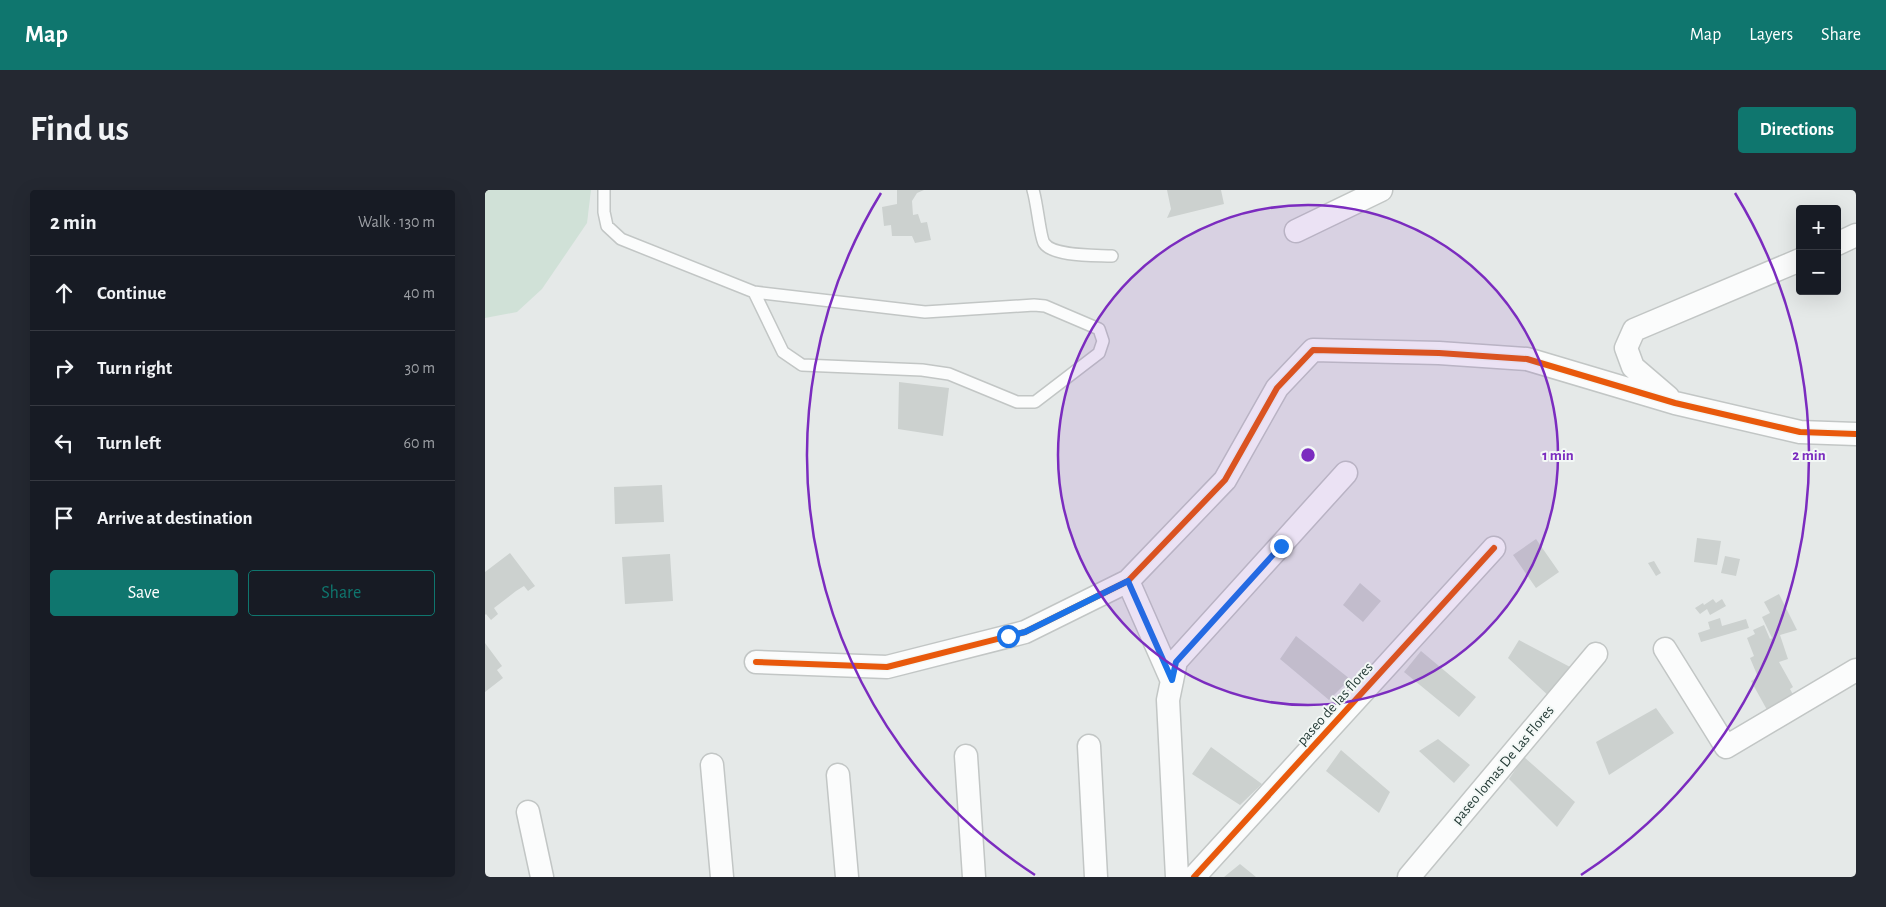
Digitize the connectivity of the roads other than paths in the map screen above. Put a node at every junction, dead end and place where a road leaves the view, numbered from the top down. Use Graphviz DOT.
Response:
graph roads {
  1 [pos="604,190"];
  2 [pos="1033,190"];
  3 [pos="1381,190"];
  4 [pos="1295,232"];
  5 [pos="1856,235"];
  6 [pos="1841,242"];
  7 [pos="1112,256"];
  8 [pos="1796,262"];
  9 [pos="754,292"];
  10 [pos="1675,403"];
  11 [pos="1856,434"];
  12 [pos="1346,473"];
  13 [pos="1494,548"];
  14 [pos="1128,581"];
  15 [pos="1665,649"];
  16 [pos="1596,654"];
  17 [pos="756,662"];
  18 [pos="1856,670"];
  19 [pos="1172,680"];
  20 [pos="1089,746"];
  21 [pos="966,756"];
  22 [pos="712,765"];
  23 [pos="838,775"];
  24 [pos="528,812"];
  25 [pos="542,877"];
  26 [pos="722,877"];
  27 [pos="847,877"];
  28 [pos="974,877"];
  29 [pos="1096,877"];
  30 [pos="1177,877"];
  31 [pos="1194,877"];
  32 [pos="1409,877"];
  1 -- 9 [label="lane"];
  2 -- 7 [label="lane"];
  3 -- 4 [label="street"];
  5 -- 6 [label="street"];
  8 -- 10 [label="street"];
  9 -- 9 [label="lane"];
  10 -- 11 [label="street"];
  10 -- 14 [label="street"];
  12 -- 19 [label="street"];
  13 -- 31 [label="street, paseo de las flores"];
  14 -- 17 [label="street"];
  14 -- 19 [label="street"];
  15 -- 18 [label="street"];
  16 -- 32 [label="street, paseo lomas De Las Flores"];
  19 -- 30 [label="street"];
  20 -- 29 [label="street"];
  21 -- 28 [label="street"];
  22 -- 26 [label="street"];
  23 -- 27 [label="street"];
  24 -- 25 [label="street"];
}
